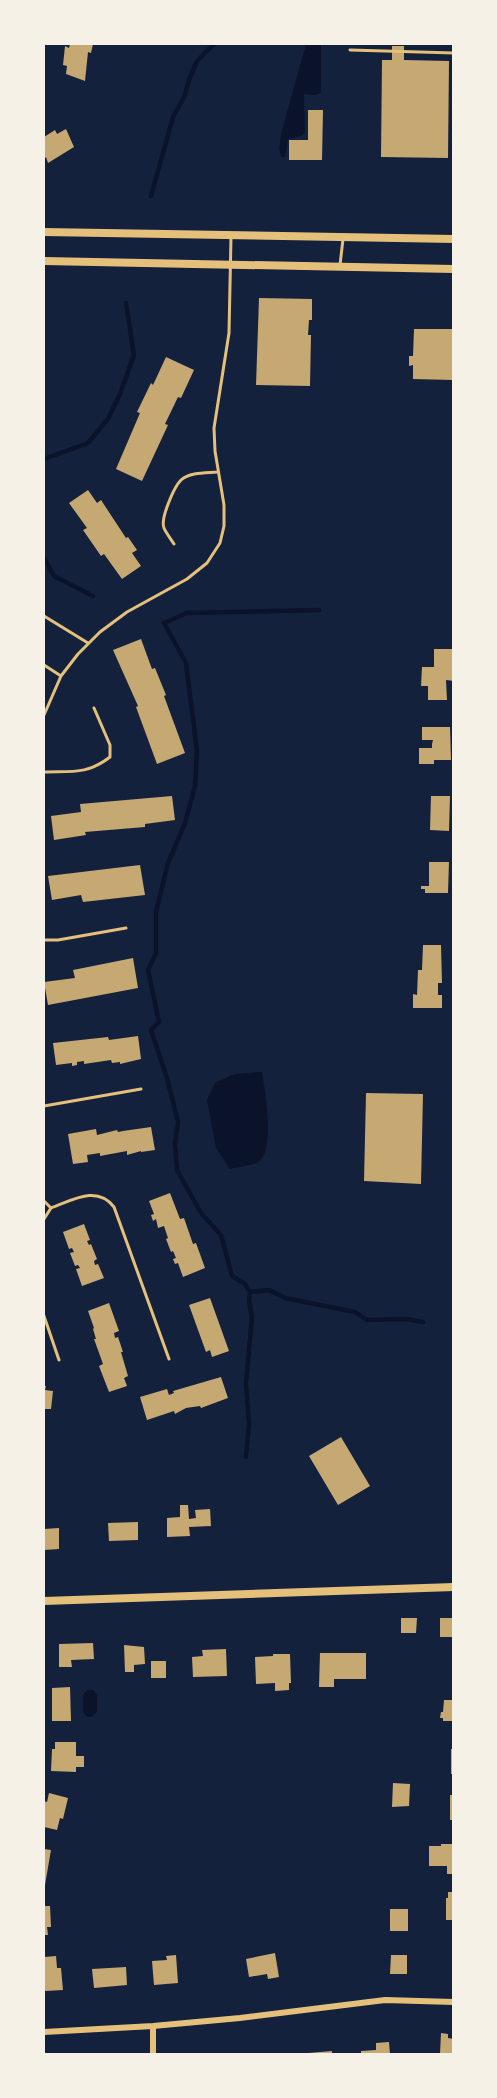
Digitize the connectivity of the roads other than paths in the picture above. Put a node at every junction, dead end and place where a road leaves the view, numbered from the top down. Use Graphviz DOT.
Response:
graph roads {
  1 [pos="350,50"];
  2 [pos="453,52"];
  3 [pos="44,232"];
  4 [pos="231,235"];
  5 [pos="343,237"];
  6 [pos="453,239"];
  7 [pos="44,261"];
  8 [pos="230,265"];
  9 [pos="340,267"];
  10 [pos="453,269"];
  11 [pos="217,472"];
  12 [pos="174,544"];
  13 [pos="44,616"];
  14 [pos="88,643"];
  15 [pos="44,665"];
  16 [pos="61,676"];
  17 [pos="94,708"];
  18 [pos="44,715"];
  19 [pos="44,772"];
  20 [pos="126,928"];
  21 [pos="44,940"];
  22 [pos="141,1089"];
  23 [pos="44,1106"];
  24 [pos="44,1201"];
  25 [pos="51,1208"];
  26 [pos="44,1219"];
  27 [pos="44,1316"];
  28 [pos="169,1359"];
  29 [pos="59,1360"];
  30 [pos="453,1587"];
  31 [pos="44,1601"];
  32 [pos="453,2002"];
  33 [pos="153,2026"];
  34 [pos="44,2032"];
  35 [pos="153,2055"];
  1 -- 2 [label="lane"];
  3 -- 4 [label="street"];
  4 -- 5 [label="street"];
  4 -- 8 [label="lane"];
  5 -- 6 [label="street"];
  5 -- 9 [label="lane"];
  7 -- 8 [label="street"];
  8 -- 9 [label="street"];
  8 -- 11 [label="lane"];
  9 -- 10 [label="street"];
  11 -- 12 [label="lane"];
  11 -- 14 [label="lane"];
  13 -- 14 [label="lane"];
  14 -- 16 [label="lane"];
  15 -- 16 [label="lane"];
  16 -- 18 [label="lane"];
  17 -- 19 [label="lane"];
  20 -- 21 [label="lane"];
  22 -- 23 [label="lane"];
  24 -- 25 [label="lane"];
  25 -- 26 [label="lane"];
  25 -- 28 [label="lane"];
  27 -- 29 [label="lane"];
  30 -- 31 [label="street"];
  32 -- 33 [label="street"];
  33 -- 34 [label="street"];
  33 -- 35 [label="street"];
}
